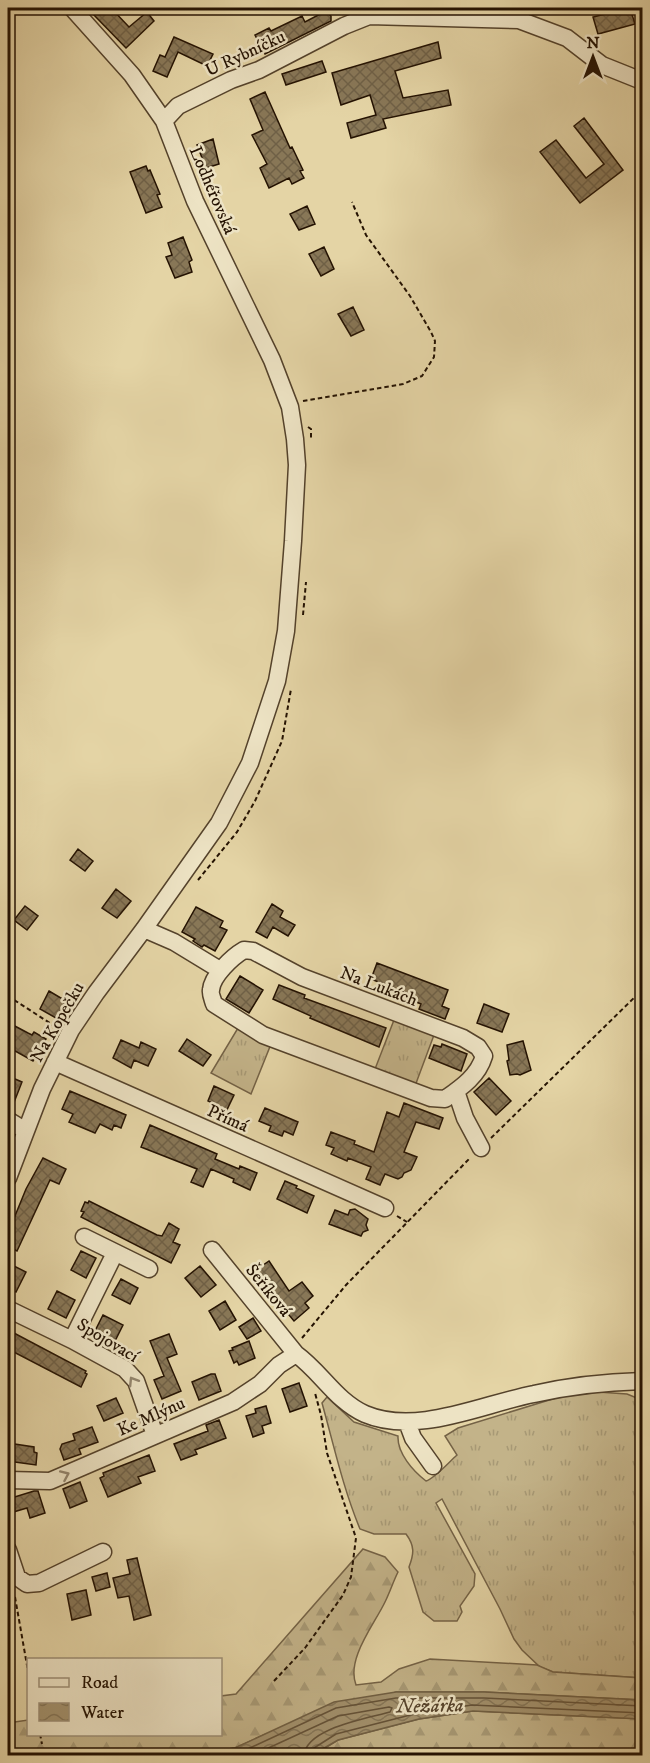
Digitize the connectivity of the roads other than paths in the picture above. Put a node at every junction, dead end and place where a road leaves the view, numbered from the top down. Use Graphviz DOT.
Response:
graph roads {
  1 [pos="72,8"];
  2 [pos="373,12"];
  3 [pos="642,81"];
  4 [pos="164,121"];
  5 [pos="144,930"];
  6 [pos="220,970"];
  7 [pos="55,1062"];
  8 [pos="456,1091"];
  9 [pos="8,1120"];
  10 [pos="26,1131"];
  11 [pos="481,1148"];
  12 [pos="8,1178"];
  13 [pos="385,1208"];
  14 [pos="84,1237"];
  15 [pos="212,1250"];
  16 [pos="115,1253"];
  17 [pos="149,1269"];
  18 [pos="8,1309"];
  19 [pos="72,1340"];
  20 [pos="299,1356"];
  21 [pos="642,1381"];
  22 [pos="407,1422"];
  23 [pos="155,1435"];
  24 [pos="433,1466"];
  25 [pos="8,1480"];
  26 [pos="8,1550"];
  27 [pos="103,1552"];
  1 -- 4 [label="street, Lodhéřovská"];
  2 -- 3 [label="street"];
  2 -- 4 [label="street, U Rybníčku"];
  4 -- 5 [label="street, Lodhéřovská"];
  5 -- 6 [label="street"];
  5 -- 7 [label="street, Na Kopečku"];
  6 -- 8 [label="street"];
  6 -- 8 [label="street, Na Lukách"];
  7 -- 10 [label="street, Na Kopečku"];
  7 -- 13 [label="street, Přímá"];
  8 -- 11 [label="street"];
  9 -- 10 [label="street"];
  10 -- 12 [label="street, Na Kopečku"];
  14 -- 16 [label="street"];
  15 -- 20 [label="street, Šeříková"];
  16 -- 17 [label="street"];
  16 -- 19 [label="street"];
  18 -- 19 [label="street, Spojovací"];
  23 -- 19 [label="street, Spojovací, one-way"];
  20 -- 22 [label="street, Šeříková"];
  20 -- 23 [label="street, Ke Mlýnu"];
  21 -- 22 [label="street, Šeříková"];
  22 -- 24 [label="street"];
  25 -- 23 [label="street, Ke Mlýnu, one-way"];
  26 -- 27 [label="street"];
}
